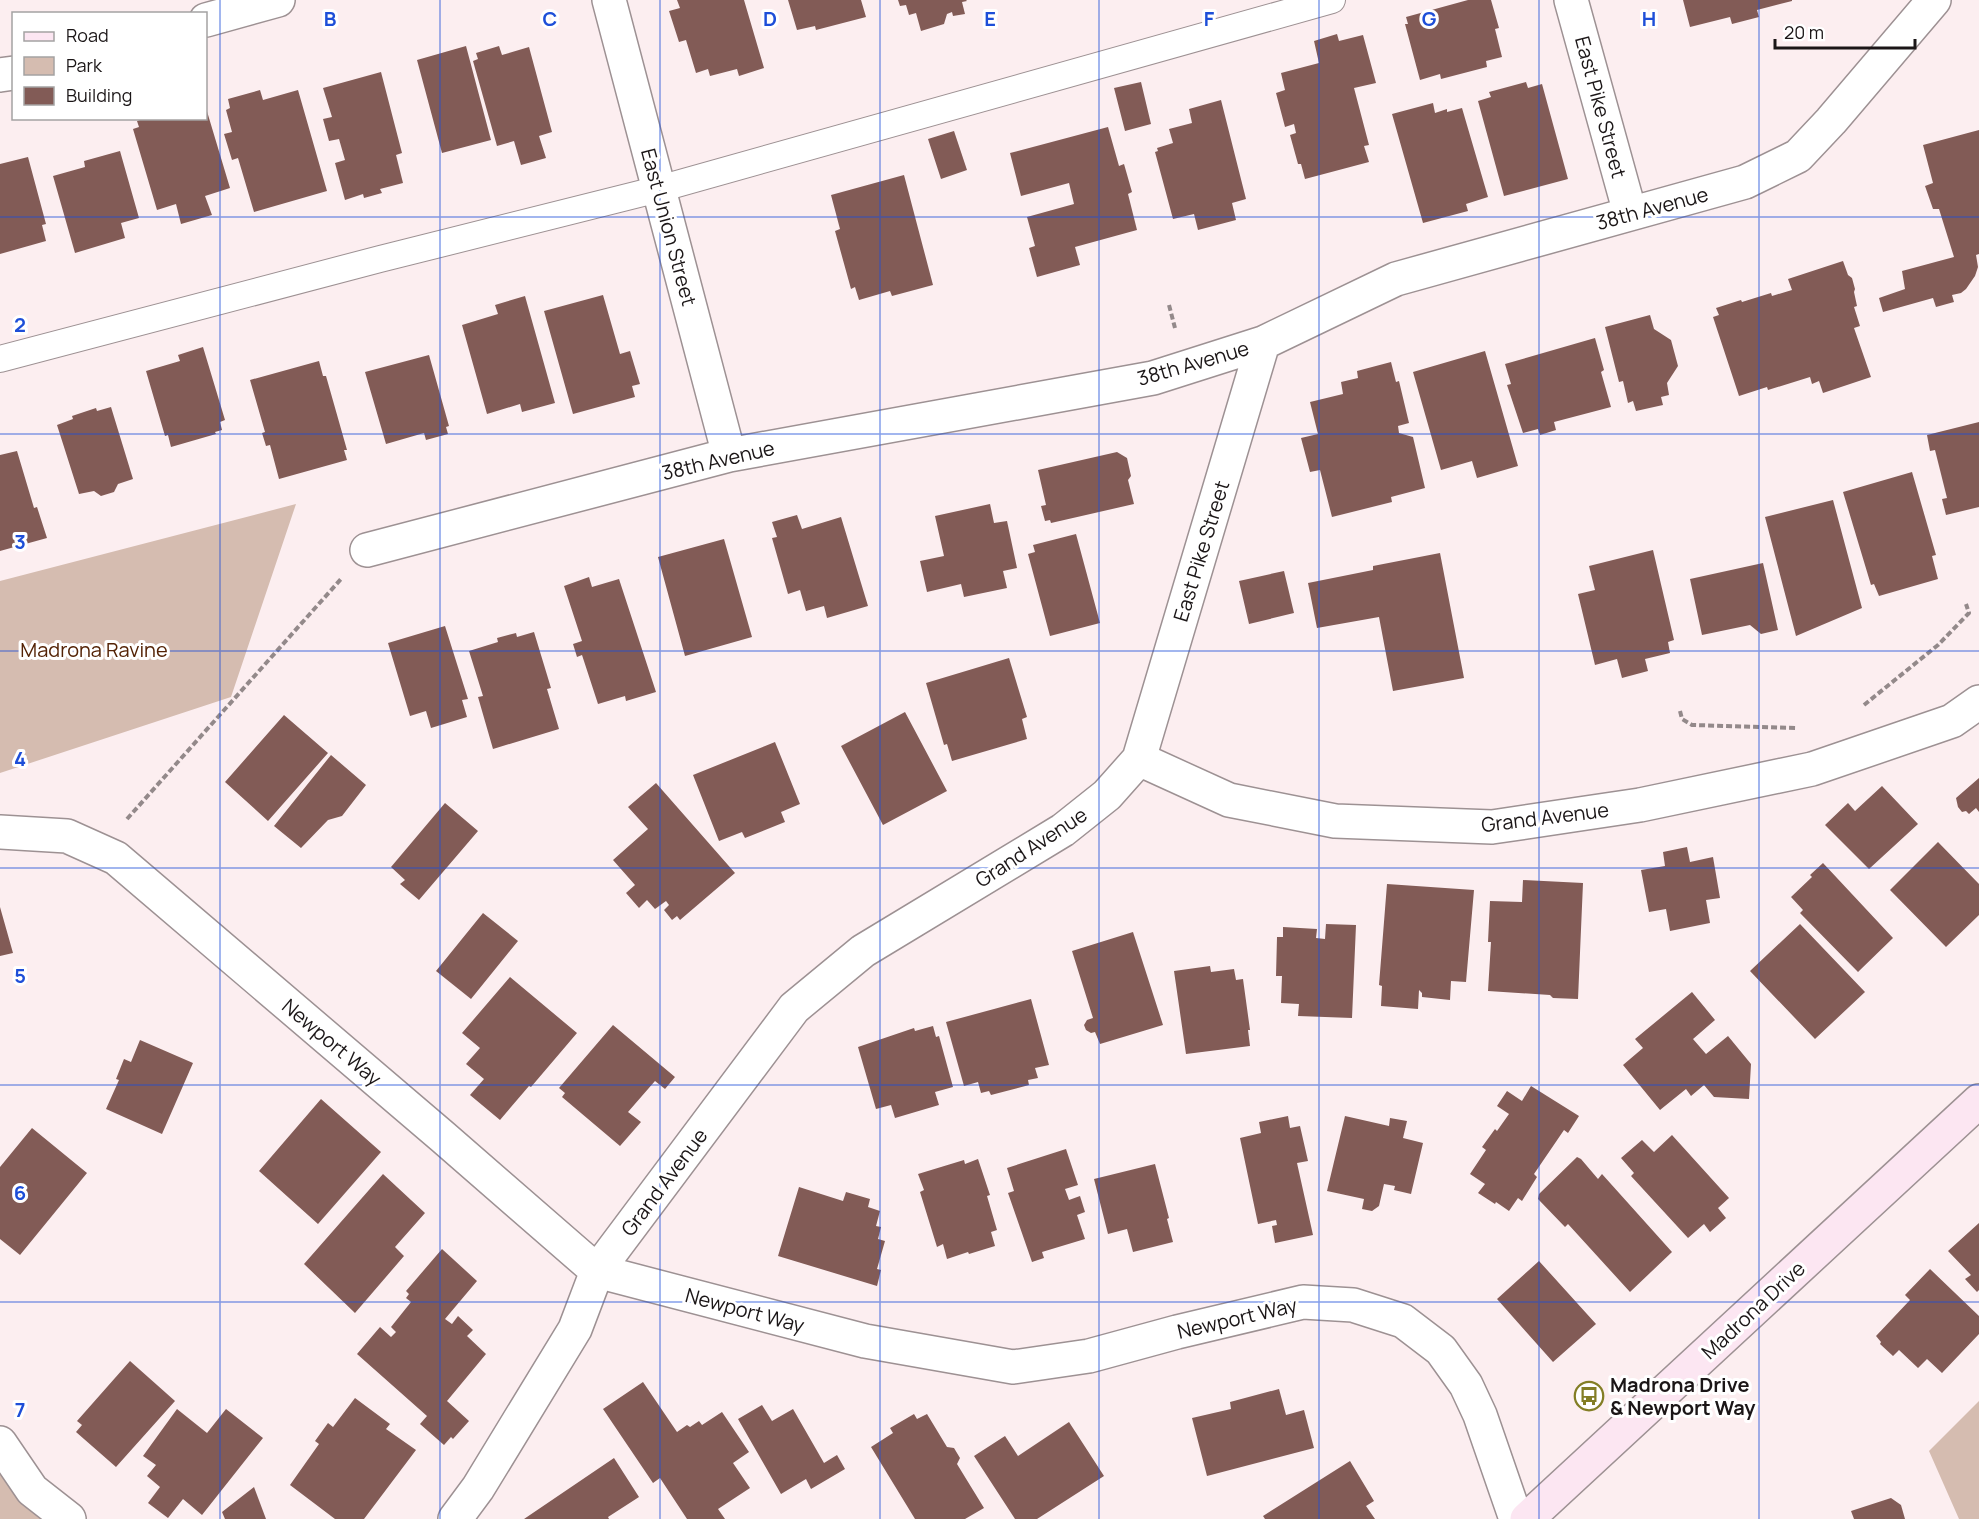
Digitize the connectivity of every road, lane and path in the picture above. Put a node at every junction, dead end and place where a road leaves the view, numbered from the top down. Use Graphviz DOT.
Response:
graph roads {
  1 [pos="278,0"];
  2 [pos="609,0"];
  3 [pos="1332,0"];
  4 [pos="1571,0"];
  5 [pos="1934,0"];
  6 [pos="207,20"];
  7 [pos="659,189"];
  8 [pos="1630,213"];
  9 [pos="1263,343"];
  10 [pos="0,359"];
  11 [pos="729,455"];
  12 [pos="356,562"];
  13 [pos="1966,604"];
  14 [pos="1979,702"];
  15 [pos="1854,709"];
  16 [pos="1680,711"];
  17 [pos="1807,724"];
  18 [pos="1139,759"];
  19 [pos="129,817"];
  20 [pos="0,832"];
  21 [pos="1979,1101"];
  22 [pos="597,1271"];
  23 [pos="0,1443"];
  24 [pos="69,1519"];
  25 [pos="455,1519"];
  26 [pos="1516,1519"];
  27 [pos="1527,1519"];
  1 -- 6 [label="street"];
  2 -- 7 [label="street, East Union Street"];
  3 -- 7 [label="lane"];
  4 -- 8 [label="street, East Pike Street"];
  5 -- 8 [label="street, 38th Avenue"];
  7 -- 10 [label="lane"];
  7 -- 11 [label="street, East Union Street"];
  8 -- 9 [label="street, 38th Avenue"];
  9 -- 11 [label="street, 38th Avenue"];
  9 -- 18 [label="street, East Pike Street"];
  11 -- 12 [label="street, 38th Avenue"];
  12 -- 19 [label="path"];
  13 -- 15 [label="path"];
  14 -- 18 [label="street, Grand Avenue"];
  16 -- 17 [label="path"];
  18 -- 22 [label="street, Grand Avenue"];
  20 -- 22 [label="street, Newport Way"];
  21 -- 27 [label="street, Madrona Drive"];
  22 -- 25 [label="street, Grand Avenue"];
  22 -- 26 [label="street, Newport Way"];
  23 -- 24 [label="street"];
}
